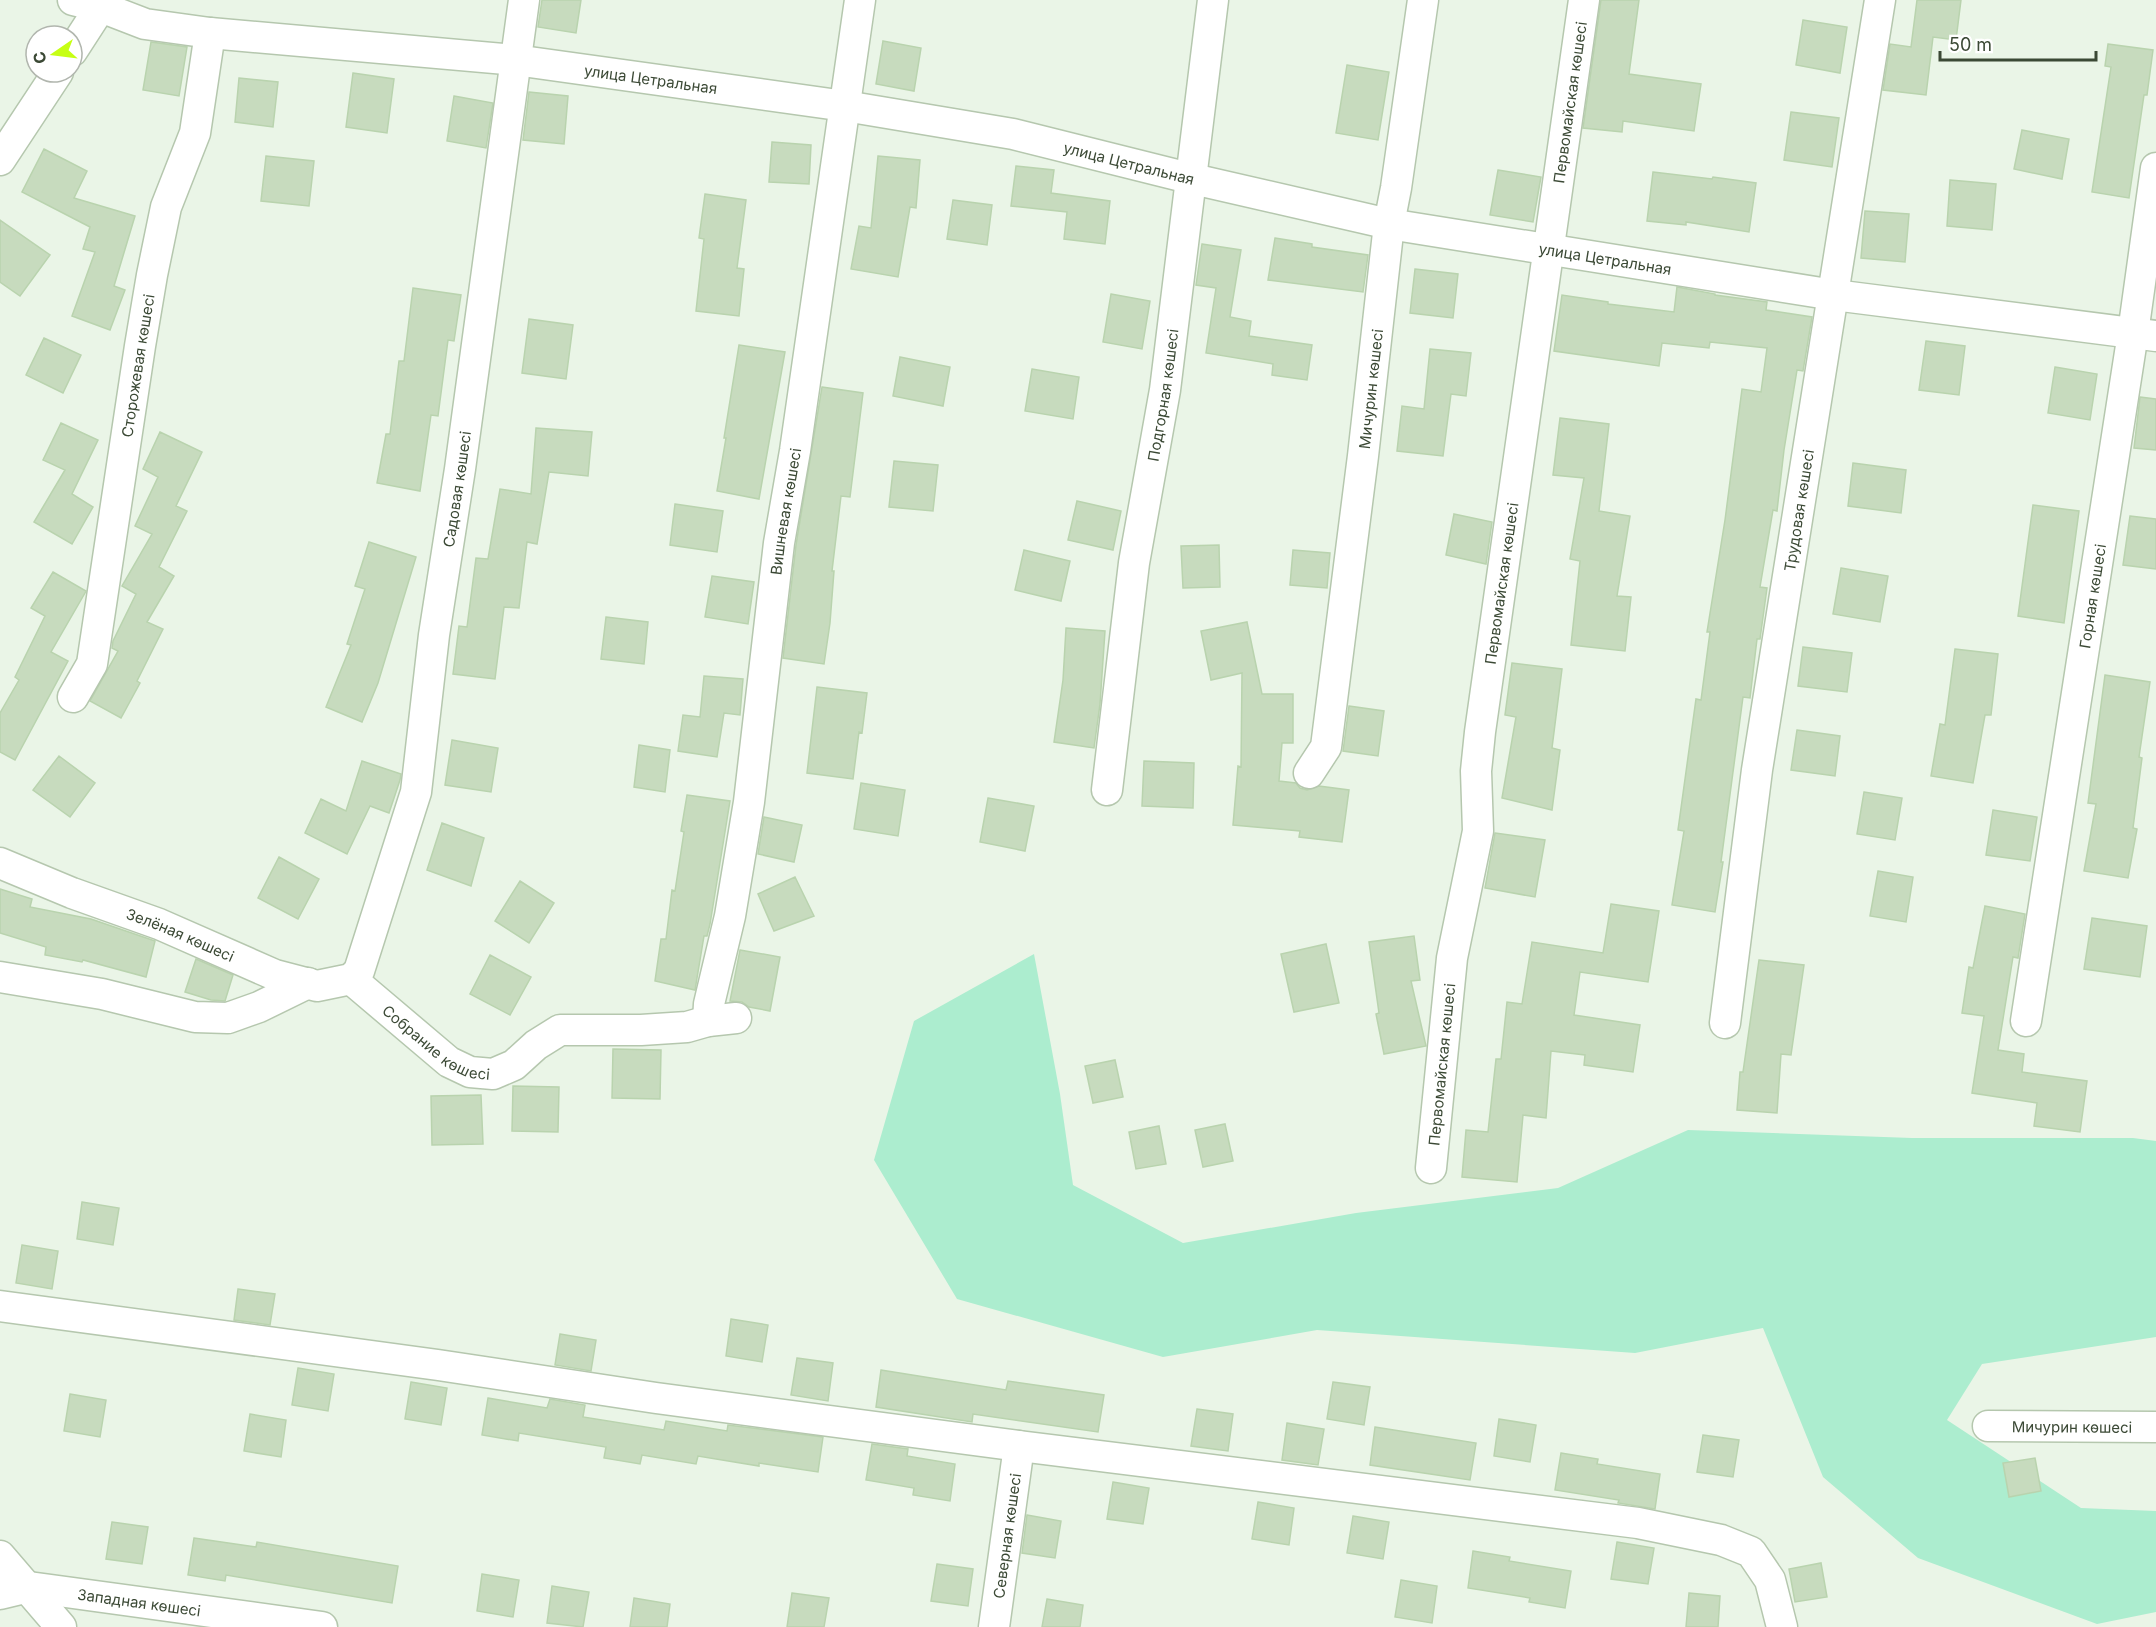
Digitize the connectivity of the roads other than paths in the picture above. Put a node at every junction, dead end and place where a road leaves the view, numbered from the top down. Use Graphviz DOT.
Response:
graph roads {
  1 [pos="73,0"];
  2 [pos="524,0"];
  3 [pos="860,0"];
  4 [pos="1214,0"];
  5 [pos="1423,0"];
  6 [pos="1584,0"];
  7 [pos="1880,0"];
  8 [pos="103,3"];
  9 [pos="84,32"];
  10 [pos="210,33"];
  11 [pos="515,60"];
  12 [pos="50,84"];
  13 [pos="845,106"];
  14 [pos="0,160"];
  15 [pos="2156,168"];
  16 [pos="1193,179"];
  17 [pos="1389,224"];
  18 [pos="1548,250"];
  19 [pos="1834,295"];
  20 [pos="2145,334"];
  21 [pos="73,697"];
  22 [pos="1309,774"];
  23 [pos="1107,790"];
  24 [pos="0,863"];
  25 [pos="355,975"];
  26 [pos="0,977"];
  27 [pos="308,983"];
  28 [pos="722,1019"];
  29 [pos="2026,1021"];
  30 [pos="1725,1023"];
  31 [pos="1431,1167"];
  32 [pos="0,1306"];
  33 [pos="1988,1426"];
  34 [pos="2156,1427"];
  35 [pos="1019,1446"];
  36 [pos="0,1556"];
  37 [pos="29,1587"];
  38 [pos="0,1594"];
  39 [pos="61,1627"];
  40 [pos="322,1627"];
  41 [pos="994,1627"];
  42 [pos="1782,1627"];
  1 -- 8 [label="street, улица Цетральная"];
  2 -- 11 [label="street, Садовая көшесі"];
  3 -- 13 [label="street, Вишневая көшесі"];
  4 -- 16 [label="street, Подгорная көшесі"];
  5 -- 17 [label="street, Мичурин көшесі"];
  6 -- 18 [label="street, Первомайская көшесі"];
  7 -- 19 [label="street, Трудовая көшесі"];
  8 -- 9 [label="street"];
  8 -- 10 [label="street, улица Цетральная"];
  10 -- 11 [label="street, улица Цетральная"];
  10 -- 21 [label="street, Сторожевая көшесі"];
  11 -- 13 [label="street, улица Цетральная"];
  11 -- 25 [label="street, Садовая көшесі"];
  12 -- 14 [label="street"];
  13 -- 16 [label="street, улица Цетральная"];
  13 -- 28 [label="street, Вишневая көшесі"];
  15 -- 20 [label="street, Горная көшесі"];
  16 -- 17 [label="street, улица Цетральная"];
  16 -- 23 [label="street, Подгорная көшесі"];
  17 -- 18 [label="street, улица Цетральная"];
  17 -- 22 [label="street, Мичурин көшесі"];
  18 -- 19 [label="street, улица Цетральная"];
  18 -- 31 [label="street, Первомайская көшесі"];
  19 -- 20 [label="street, улица Цетральная"];
  19 -- 30 [label="street, Трудовая көшесі"];
  20 -- 29 [label="street, Горная көшесі"];
  24 -- 27 [label="street, Зелёная көшесі"];
  25 -- 27 [label="street, Зелёная көшесі"];
  25 -- 28 [label="street, Собрание көшесі"];
  26 -- 27 [label="street"];
  32 -- 35 [label="street"];
  33 -- 34 [label="street, Мичурин көшесі"];
  35 -- 41 [label="street, Северная көшесі"];
  35 -- 42 [label="street"];
  36 -- 37 [label="street"];
  37 -- 38 [label="street"];
  37 -- 39 [label="street"];
  37 -- 40 [label="street, Западная көшесі"];
}
